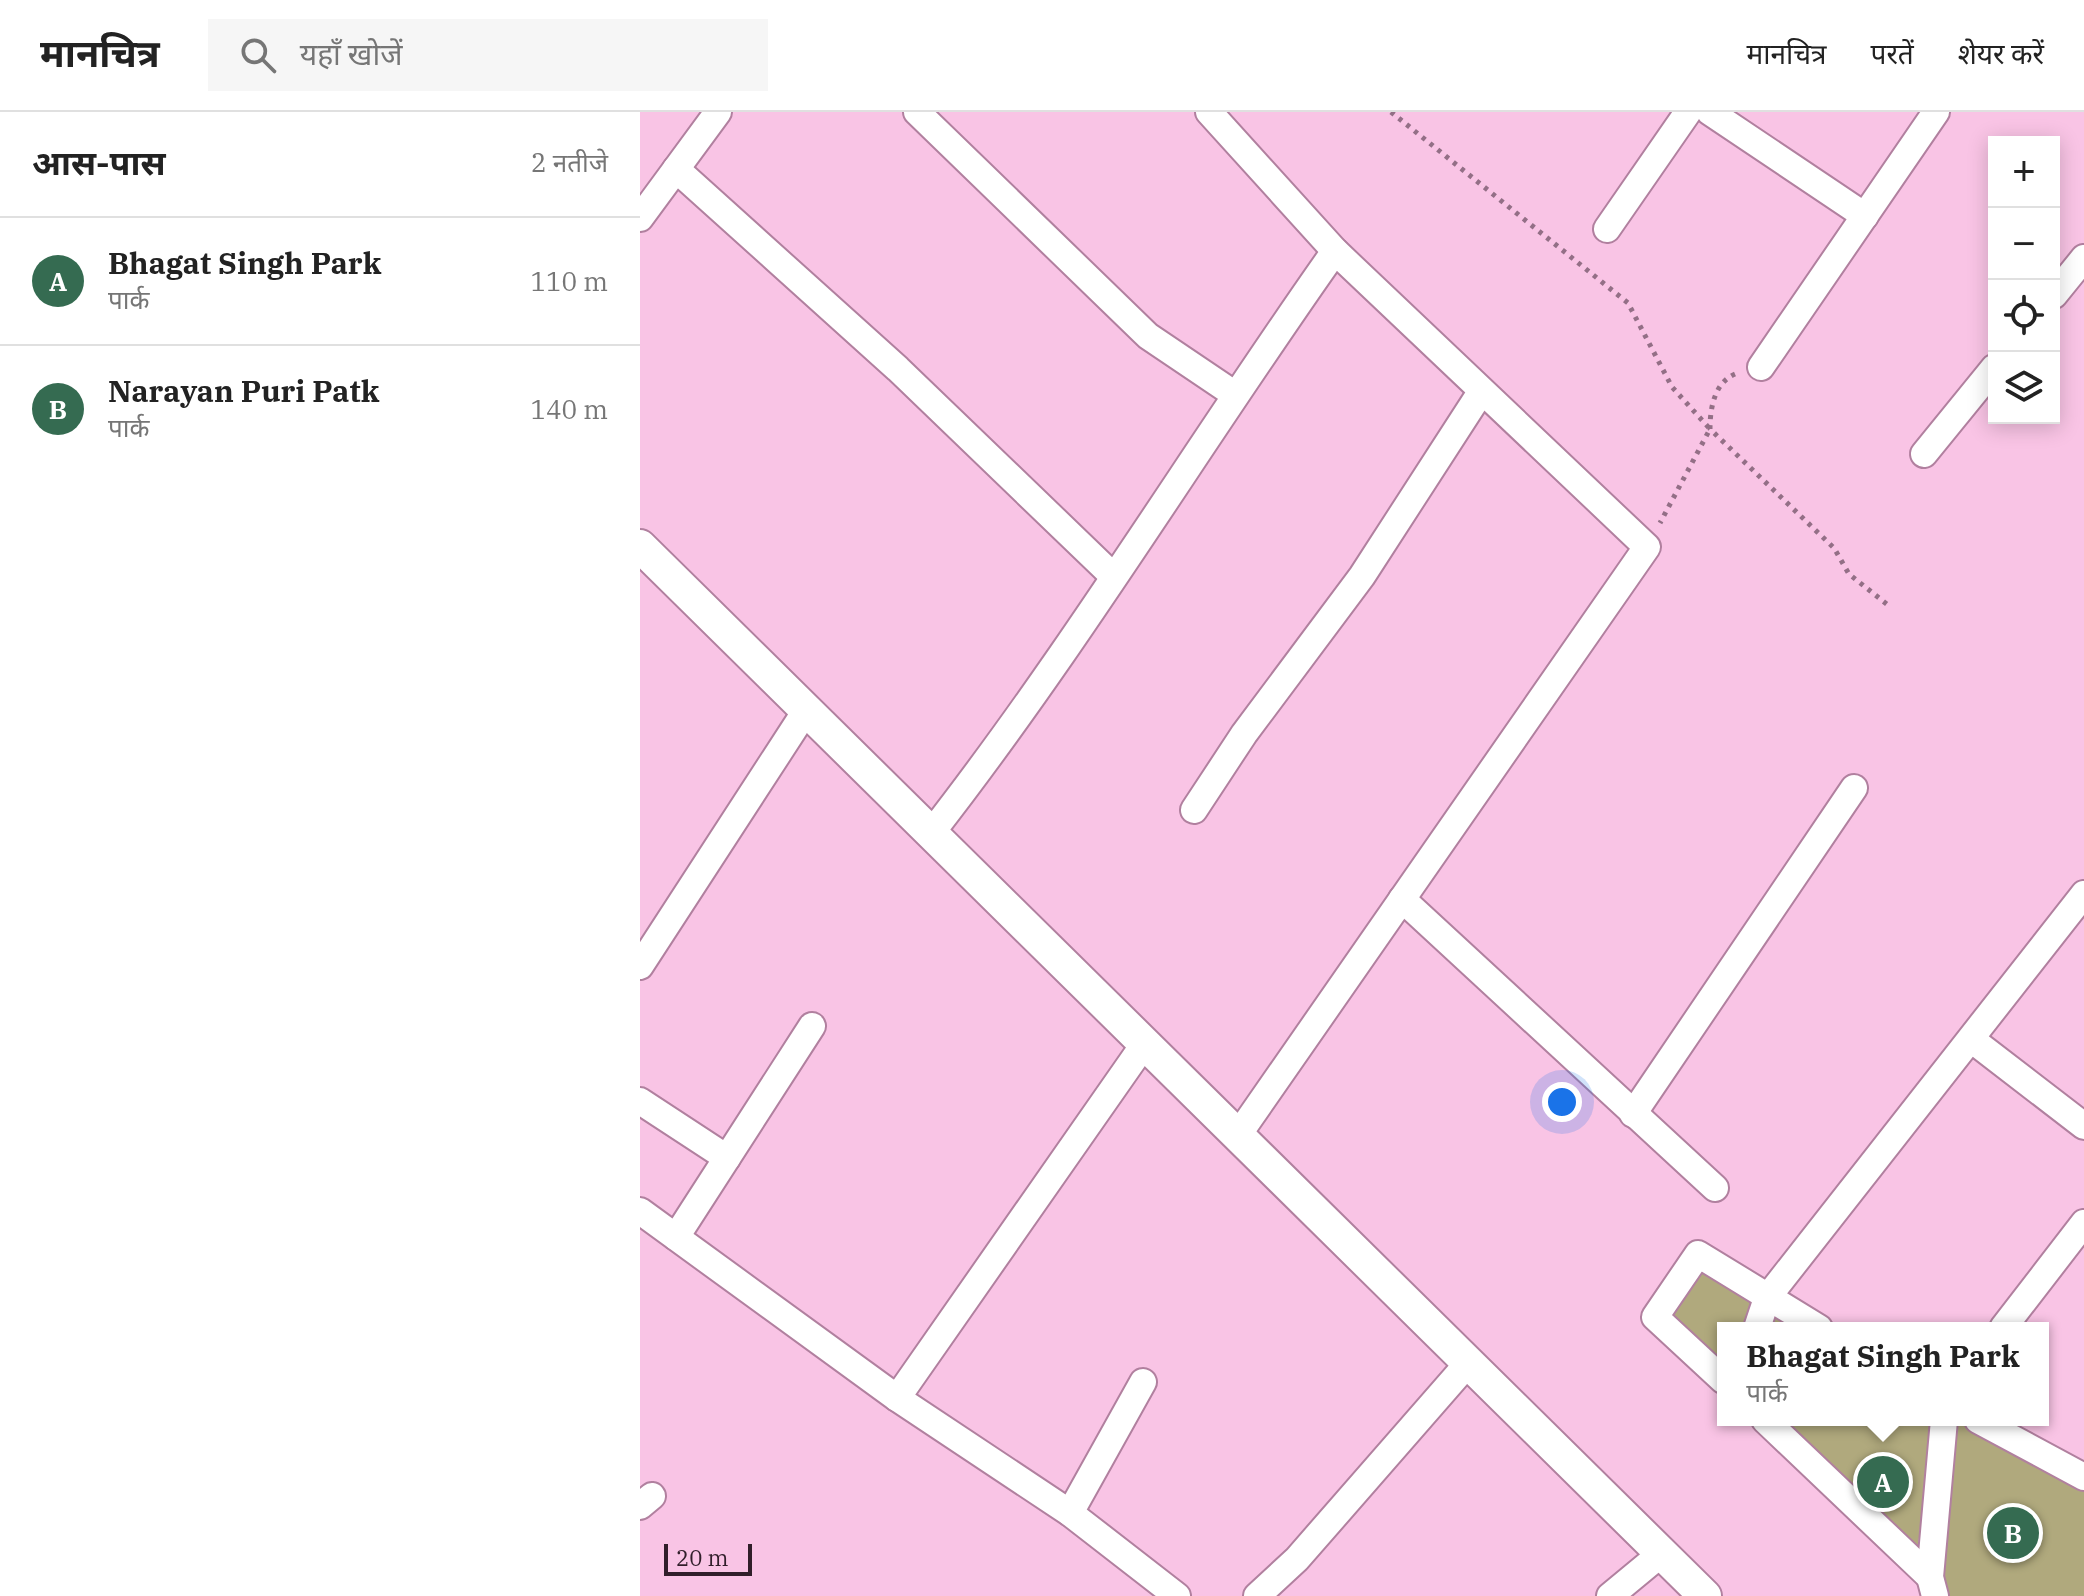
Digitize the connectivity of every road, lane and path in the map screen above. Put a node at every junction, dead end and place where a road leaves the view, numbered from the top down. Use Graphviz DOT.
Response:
graph roads {
  1 [pos="718,112"];
  2 [pos="917,112"];
  3 [pos="1209,112"];
  4 [pos="1391,112"];
  5 [pos="1688,112"];
  6 [pos="1710,112"];
  7 [pos="1936,112"];
  8 [pos="676,169"];
  9 [pos="1865,216"];
  10 [pos="640,218"];
  11 [pos="1607,229"];
  12 [pos="1335,251"];
  13 [pos="2084,258"];
  14 [pos="2060,288"];
  15 [pos="1761,367"];
  16 [pos="1988,375"];
  17 [pos="1481,392"];
  18 [pos="1234,394"];
  19 [pos="1710,429"];
  20 [pos="1924,454"];
  21 [pos="640,546"];
  22 [pos="1647,547"];
  23 [pos="1113,576"];
  24 [pos="1889,606"];
  25 [pos="807,709"];
  26 [pos="1854,788"];
  27 [pos="1194,810"];
  28 [pos="932,832"];
  29 [pos="2084,894"];
  30 [pos="1402,899"];
  31 [pos="640,966"];
  32 [pos="812,1026"];
  33 [pos="1971,1039"];
  34 [pos="1145,1043"];
  35 [pos="640,1101"];
  36 [pos="1633,1114"];
  37 [pos="2084,1126"];
  38 [pos="1238,1135"];
  39 [pos="727,1158"];
  40 [pos="1715,1188"];
  41 [pos="640,1211"];
  42 [pos="2084,1223"];
  43 [pos="676,1237"];
  44 [pos="1767,1298"];
  45 [pos="1759,1322"];
  46 [pos="1809,1322"];
  47 [pos="2008,1322"];
  48 [pos="1469,1362"];
  49 [pos="1717,1374"];
  50 [pos="1143,1382"];
  51 [pos="897,1398"];
  52 [pos="1771,1426"];
  53 [pos="1944,1426"];
  54 [pos="1989,1426"];
  55 [pos="2084,1477"];
  56 [pos="1070,1513"];
  57 [pos="1662,1553"];
  58 [pos="1933,1587"];
  59 [pos="1177,1596"];
  60 [pos="1257,1596"];
  61 [pos="1610,1596"];
  62 [pos="1705,1596"];
  1 -- 8 [label="street"];
  2 -- 18 [label="street"];
  3 -- 12 [label="street"];
  4 -- 19 [label="path"];
  5 -- 11 [label="street"];
  6 -- 9 [label="street"];
  7 -- 9 [label="street"];
  8 -- 10 [label="street"];
  8 -- 23 [label="street"];
  9 -- 15 [label="street"];
  12 -- 17 [label="street"];
  12 -- 18 [label="street"];
  13 -- 14 [label="street"];
  15 -- 19 [label="path"];
  16 -- 20 [label="street"];
  17 -- 22 [label="street"];
  17 -- 27 [label="street"];
  18 -- 23 [label="street"];
  19 -- 22 [label="path"];
  19 -- 24 [label="path"];
  21 -- 25 [label="street"];
  22 -- 30 [label="street"];
  23 -- 28 [label="street"];
  25 -- 28 [label="street"];
  25 -- 31 [label="street"];
  26 -- 36 [label="street"];
  28 -- 34 [label="street"];
  29 -- 33 [label="street"];
  30 -- 36 [label="street"];
  30 -- 38 [label="street"];
  32 -- 39 [label="street"];
  33 -- 37 [label="street"];
  33 -- 44 [label="street"];
  34 -- 38 [label="street"];
  34 -- 51 [label="street"];
  35 -- 39 [label="street"];
  36 -- 40 [label="street"];
  38 -- 48 [label="street"];
  39 -- 43 [label="street"];
  41 -- 43 [label="street"];
  42 -- 47 [label="street"];
  43 -- 51 [label="street"];
  44 -- 45 [label="street"];
  44 -- 46 [label="street"];
  44 -- 49 [label="street"];
  48 -- 57 [label="street"];
  48 -- 60 [label="street"];
  50 -- 56 [label="street"];
  51 -- 56 [label="street"];
  52 -- 58 [label="street"];
  53 -- 58 [label="street"];
  54 -- 55 [label="street"];
  56 -- 59 [label="street"];
  57 -- 61 [label="street"];
  57 -- 62 [label="street"];
}
